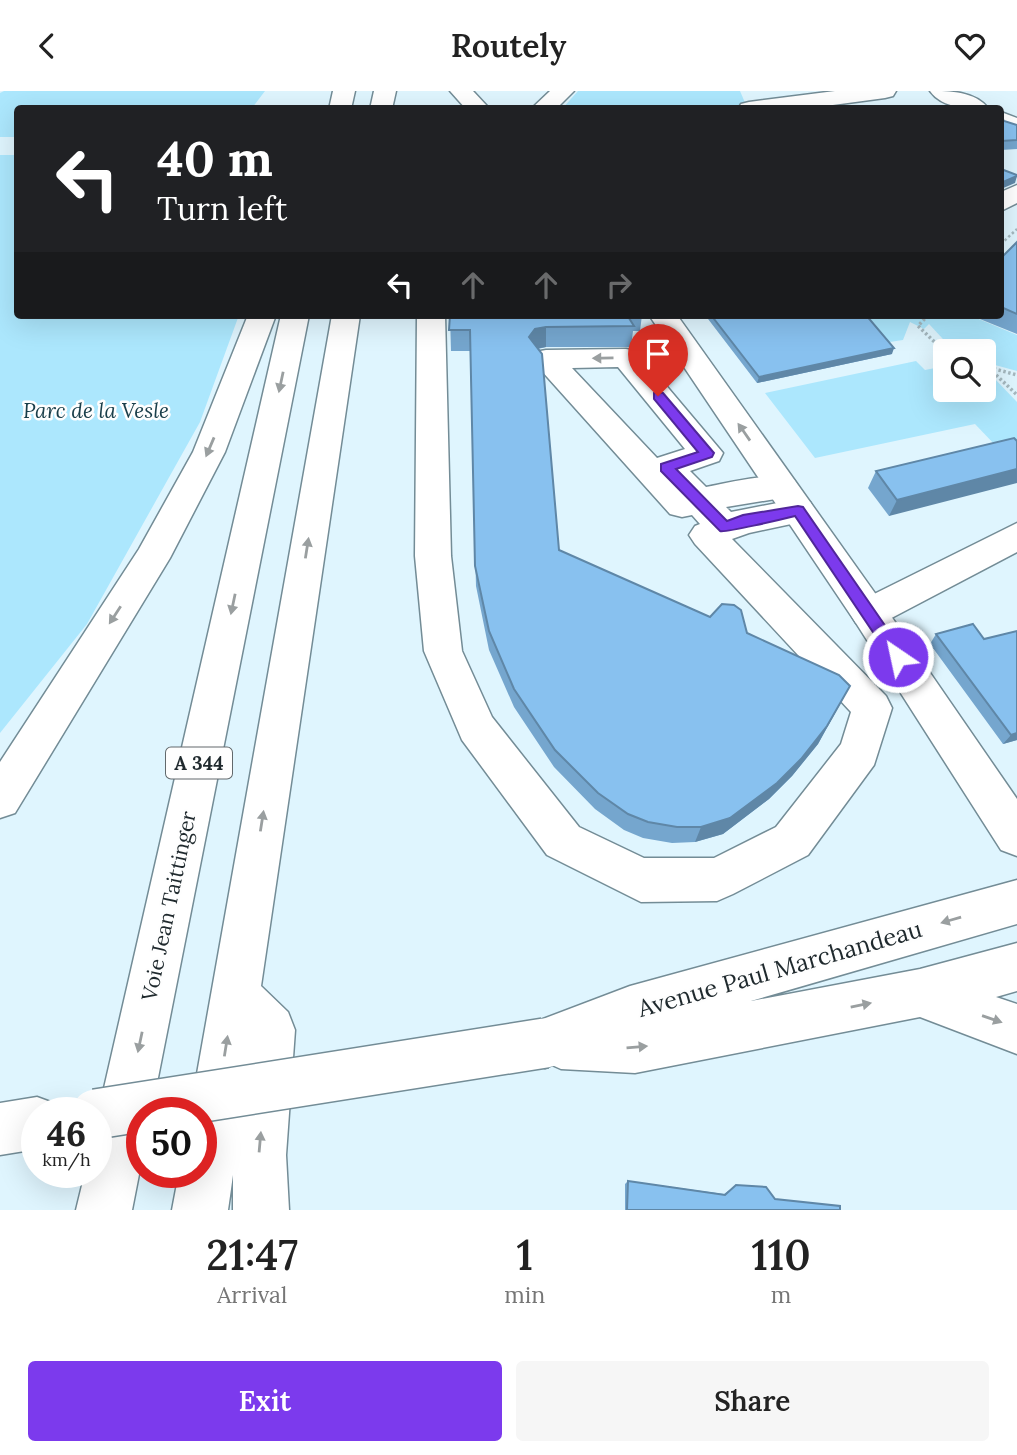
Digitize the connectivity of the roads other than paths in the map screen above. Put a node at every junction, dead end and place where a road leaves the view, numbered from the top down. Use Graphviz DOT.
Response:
graph roads {
  1 [pos="886,91"];
  2 [pos="941,91"];
  3 [pos="779,105"];
  4 [pos="970,105"];
  5 [pos="260,319"];
  6 [pos="294,319"];
  7 [pos="345,319"];
  8 [pos="431,319"];
  9 [pos="666,319"];
  10 [pos="790,499"];
  11 [pos="713,514"];
  12 [pos="1017,536"];
  13 [pos="869,613"];
  14 [pos="0,799"];
  15 [pos="1017,836"];
  16 [pos="1017,902"];
  17 [pos="1017,967"];
  18 [pos="234,993"];
  19 [pos="920,993"];
  20 [pos="1017,1029"];
  21 [pos="545,1043"];
  22 [pos="112,1111"];
  23 [pos="21,1126"];
  24 [pos="0,1129"];
  25 [pos="104,1210"];
  26 [pos="200,1210"];
  27 [pos="261,1210"];
  1 -- 3 [label="main road"];
  2 -- 4 [label="main road"];
  5 -- 14 [label="main road, one-way"];
  6 -- 25 [label="main road, Voie Jean Taittinger / A 344, one-way"];
  18 -- 7 [label="main road, one-way"];
  8 -- 11 [label="main road"];
  10 -- 9 [label="main road, one-way"];
  10 -- 11 [label="main road"];
  10 -- 13 [label="main road"];
  11 -- 11 [label="main road, one-way"];
  12 -- 13 [label="main road"];
  13 -- 15 [label="main road"];
  16 -- 21 [label="main road, Avenue Paul Marchandeau, one-way"];
  17 -- 19 [label="main road, Avenue Paul Marchandeau"];
  26 -- 18 [label="main road, one-way"];
  27 -- 18 [label="main road, one-way"];
  19 -- 20 [label="main road, one-way"];
  21 -- 19 [label="main road, Avenue Paul Marchandeau, one-way"];
  21 -- 22 [label="main road, Avenue Paul Marchandeau, bridge"];
  23 -- 24 [label="main road"];
}
